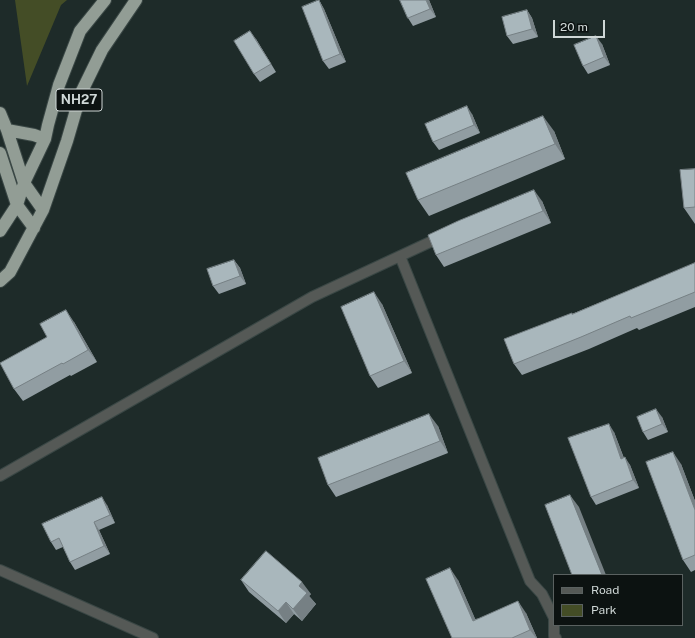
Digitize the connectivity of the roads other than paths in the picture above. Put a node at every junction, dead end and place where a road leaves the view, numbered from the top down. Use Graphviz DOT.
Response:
graph roads {
  1 [pos="105,0"];
  2 [pos="136,0"];
  3 [pos="0,113"];
  4 [pos="7,130"];
  5 [pos="45,139"];
  6 [pos="0,153"];
  7 [pos="24,184"];
  8 [pos="17,205"];
  9 [pos="43,210"];
  10 [pos="34,228"];
  11 [pos="0,231"];
  12 [pos="454,231"];
  13 [pos="400,256"];
  14 [pos="0,281"];
  15 [pos="0,476"];
  16 [pos="0,570"];
  17 [pos="553,616"];
  18 [pos="554,626"];
  19 [pos="153,638"];
  20 [pos="556,638"];
  1 -- 5 [label="highway, NH27"];
  2 -- 9 [label="highway, NH27"];
  3 -- 4 [label="highway"];
  4 -- 5 [label="highway"];
  4 -- 7 [label="highway"];
  5 -- 7 [label="highway, NH27"];
  6 -- 8 [label="highway"];
  7 -- 8 [label="highway, NH27"];
  7 -- 9 [label="highway"];
  8 -- 10 [label="highway"];
  8 -- 11 [label="highway, NH27"];
  9 -- 10 [label="highway, NH27"];
  10 -- 14 [label="highway, NH27"];
  12 -- 13 [label="street"];
  13 -- 15 [label="street"];
  13 -- 17 [label="street"];
  16 -- 19 [label="street"];
  18 -- 20 [label="street"];
}
